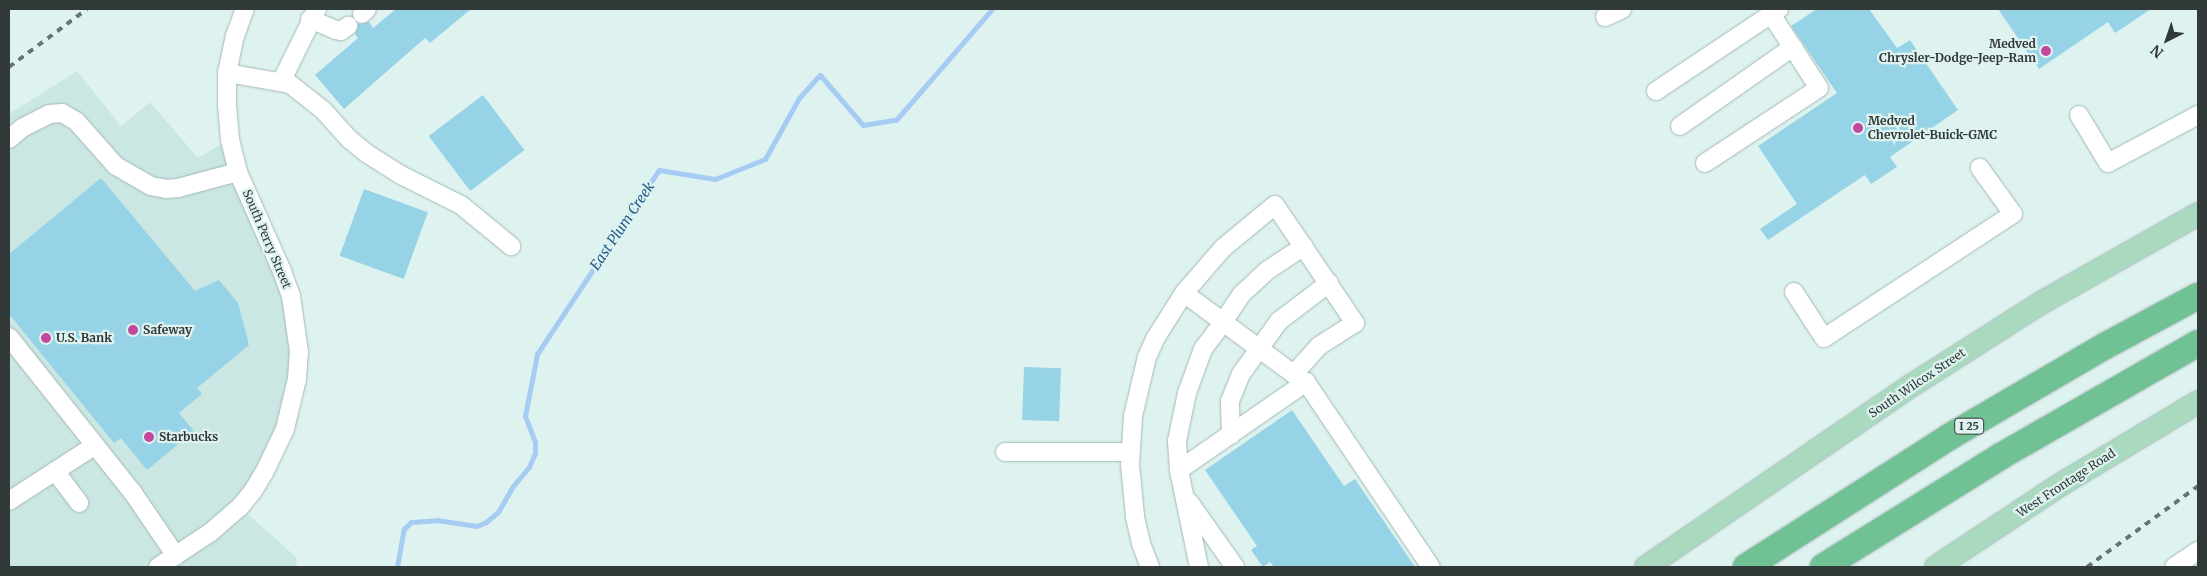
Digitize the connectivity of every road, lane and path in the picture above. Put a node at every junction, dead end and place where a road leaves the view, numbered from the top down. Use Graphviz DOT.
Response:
graph roads {
  1 [pos="245,9"];
  2 [pos="1622,9"];
  3 [pos="1775,11"];
  4 [pos="314,14"];
  5 [pos="1605,17"];
  6 [pos="348,26"];
  7 [pos="1793,47"];
  8 [pos="227,73"];
  9 [pos="281,82"];
  10 [pos="1656,91"];
  11 [pos="2080,115"];
  12 [pos="2198,115"];
  13 [pos="1680,126"];
  14 [pos="9,139"];
  15 [pos="1705,162"];
  16 [pos="1980,168"];
  17 [pos="238,172"];
  18 [pos="2198,214"];
  19 [pos="511,246"];
  20 [pos="1304,246"];
  21 [pos="1329,283"];
  22 [pos="1794,292"];
  23 [pos="1184,293"];
  24 [pos="2198,296"];
  25 [pos="1223,322"];
  26 [pos="9,337"];
  27 [pos="2198,343"];
  28 [pos="1259,348"];
  29 [pos="1300,378"];
  30 [pos="2198,402"];
  31 [pos="1231,435"];
  32 [pos="94,446"];
  33 [pos="1005,452"];
  34 [pos="1130,452"];
  35 [pos="1180,470"];
  36 [pos="55,471"];
  37 [pos="1185,495"];
  38 [pos="9,501"];
  39 [pos="79,503"];
  40 [pos="2198,551"];
  41 [pos="176,556"];
  42 [pos="158,567"];
  43 [pos="1150,567"];
  44 [pos="1199,567"];
  45 [pos="1235,567"];
  46 [pos="1431,567"];
  47 [pos="1646,567"];
  48 [pos="1746,567"];
  49 [pos="1823,567"];
  50 [pos="1936,567"];
  51 [pos="2174,567"];
  1 -- 8 [label="street, South Perry Street"];
  2 -- 5 [label="street"];
  3 -- 7 [label="street"];
  3 -- 10 [label="street"];
  4 -- 6 [label="street"];
  4 -- 9 [label="street"];
  7 -- 13 [label="street"];
  7 -- 15 [label="street"];
  8 -- 9 [label="street"];
  8 -- 17 [label="street, South Perry Street"];
  9 -- 19 [label="street"];
  11 -- 12 [label="street"];
  14 -- 17 [label="street"];
  16 -- 22 [label="street"];
  17 -- 41 [label="street, South Perry Street"];
  18 -- 47 [label="main road, South Wilcox Street"];
  20 -- 21 [label="street"];
  20 -- 23 [label="street"];
  20 -- 25 [label="street"];
  21 -- 28 [label="street"];
  21 -- 29 [label="street"];
  23 -- 25 [label="street"];
  23 -- 34 [label="street"];
  24 -- 48 [label="highway, I 25"];
  25 -- 28 [label="street"];
  25 -- 35 [label="street"];
  26 -- 32 [label="street"];
  27 -- 49 [label="highway"];
  28 -- 29 [label="street"];
  28 -- 31 [label="street"];
  29 -- 31 [label="street"];
  29 -- 46 [label="street"];
  30 -- 50 [label="main road, West Frontage Road"];
  31 -- 35 [label="street"];
  32 -- 36 [label="street"];
  32 -- 41 [label="street"];
  33 -- 34 [label="street"];
  34 -- 43 [label="street"];
  35 -- 37 [label="street"];
  36 -- 38 [label="street"];
  36 -- 39 [label="street"];
  37 -- 44 [label="street"];
  37 -- 45 [label="street"];
  40 -- 51 [label="street"];
  41 -- 42 [label="street, South Perry Street"];
}
